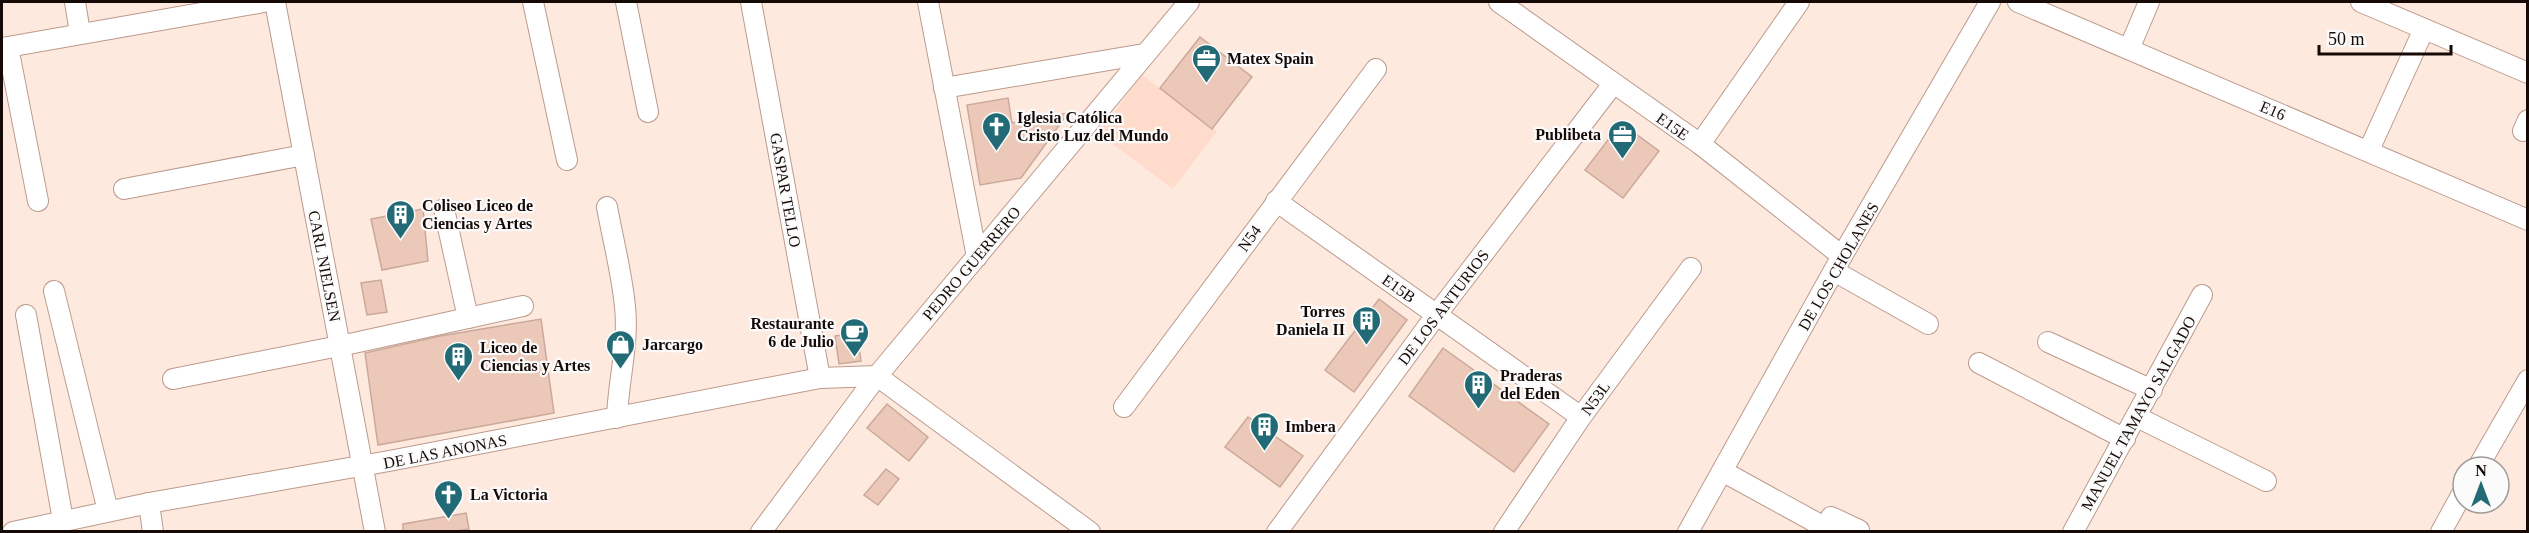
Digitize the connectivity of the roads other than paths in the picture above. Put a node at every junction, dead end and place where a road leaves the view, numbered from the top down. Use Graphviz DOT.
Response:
graph roads {
  1 [pos="75,2"];
  2 [pos="264,2"];
  3 [pos="275,2"];
  4 [pos="533,2"];
  5 [pos="626,2"];
  6 [pos="751,2"];
  7 [pos="928,2"];
  8 [pos="1189,2"];
  9 [pos="1499,2"];
  10 [pos="1799,2"];
  11 [pos="1990,2"];
  12 [pos="2018,2"];
  13 [pos="2149,2"];
  14 [pos="2361,2"];
  15 [pos="2424,28"];
  16 [pos="80,33"];
  17 [pos="5,47"];
  18 [pos="2129,49"];
  19 [pos="1144,54"];
  20 [pos="1376,69"];
  21 [pos="2528,74"];
  22 [pos="1612,84"];
  23 [pos="944,88"];
  24 [pos="648,112"];
  25 [pos="1700,144"];
  26 [pos="2369,150"];
  27 [pos="304,155"];
  28 [pos="567,160"];
  29 [pos="124,189"];
  30 [pos="38,201"];
  31 [pos="1276,201"];
  32 [pos="607,207"];
  33 [pos="444,209"];
  34 [pos="2528,220"];
  35 [pos="977,256"];
  36 [pos="1838,264"];
  37 [pos="1691,268"];
  38 [pos="54,291"];
  39 [pos="2202,295"];
  40 [pos="523,306"];
  41 [pos="1437,314"];
  42 [pos="26,315"];
  43 [pos="468,318"];
  44 [pos="1928,324"];
  45 [pos="2048,342"];
  46 [pos="340,346"];
  47 [pos="1979,363"];
  48 [pos="877,376"];
  49 [pos="820,378"];
  50 [pos="173,379"];
  51 [pos="2528,380"];
  52 [pos="2152,390"];
  53 [pos="1124,407"];
  54 [pos="617,417"];
  55 [pos="1581,417"];
  56 [pos="2138,417"];
  57 [pos="2125,438"];
  58 [pos="2485,455"];
  59 [pos="364,466"];
  60 [pos="1722,471"];
  61 [pos="2266,481"];
  62 [pos="149,503"];
  63 [pos="108,511"];
  64 [pos="2451,512"];
  65 [pos="63,520"];
  66 [pos="1825,530"];
  67 [pos="1858,530"];
  68 [pos="13,531"];
  69 [pos="153,531"];
  70 [pos="375,531"];
  71 [pos="761,531"];
  72 [pos="1089,531"];
  73 [pos="1277,531"];
  74 [pos="1504,531"];
  75 [pos="1688,531"];
  76 [pos="2073,531"];
  77 [pos="2440,531"];
  1 -- 16 [label="street"];
  2 -- 16 [label="street"];
  3 -- 27 [label="street, CARL NIELSEN"];
  4 -- 28 [label="street"];
  5 -- 24 [label="street"];
  6 -- 49 [label="street, GASPAR TELLO"];
  7 -- 23 [label="street"];
  8 -- 19 [label="street, PEDRO GUERRERO"];
  9 -- 22 [label="street, E15E"];
  10 -- 25 [label="street"];
  11 -- 36 [label="street, DE LOS CHOLANES"];
  12 -- 18 [label="street, E16"];
  13 -- 18 [label="street"];
  14 -- 15 [label="street"];
  15 -- 21 [label="street"];
  15 -- 26 [label="street"];
  16 -- 17 [label="street"];
  17 -- 30 [label="street"];
  18 -- 26 [label="street, E16"];
  19 -- 23 [label="street"];
  19 -- 35 [label="street, PEDRO GUERRERO"];
  20 -- 31 [label="street, N54"];
  22 -- 25 [label="street, E15E"];
  22 -- 41 [label="street, DE LOS ANTURIOS"];
  23 -- 35 [label="street"];
  25 -- 36 [label="street, E15E"];
  26 -- 34 [label="street, E16"];
  27 -- 29 [label="street"];
  27 -- 46 [label="street, CARL NIELSEN"];
  31 -- 41 [label="street, E15B"];
  31 -- 53 [label="street, N54"];
  32 -- 54 [label="street"];
  33 -- 43 [label="street"];
  35 -- 48 [label="street, PEDRO GUERRERO"];
  36 -- 44 [label="street, E15E"];
  36 -- 60 [label="street, DE LOS CHOLANES"];
  37 -- 55 [label="street, N53L"];
  38 -- 63 [label="street"];
  39 -- 52 [label="street, MANUEL TAMAYO SALGADO"];
  40 -- 43 [label="street"];
  41 -- 55 [label="street, E15B"];
  41 -- 73 [label="street, DE LOS ANTURIOS"];
  42 -- 65 [label="street"];
  43 -- 46 [label="street"];
  45 -- 52 [label="street"];
  46 -- 50 [label="street"];
  46 -- 59 [label="street, CARL NIELSEN"];
  47 -- 57 [label="street"];
  48 -- 49 [label="street, DE LAS ANONAS"];
  48 -- 71 [label="street, PEDRO GUERRERO"];
  48 -- 72 [label="street"];
  49 -- 54 [label="street, DE LAS ANONAS"];
  51 -- 58 [label="street"];
  52 -- 56 [label="street, MANUEL TAMAYO SALGADO"];
  54 -- 59 [label="street, DE LAS ANONAS"];
  55 -- 74 [label="street, N53L"];
  56 -- 57 [label="street, MANUEL TAMAYO SALGADO"];
  56 -- 61 [label="street"];
  57 -- 76 [label="street, MANUEL TAMAYO SALGADO"];
  59 -- 62 [label="street, DE LAS ANONAS"];
  59 -- 70 [label="street, CARL NIELSEN"];
  60 -- 66 [label="street"];
  60 -- 75 [label="street, DE LOS CHOLANES"];
  62 -- 63 [label="street, DE LAS ANONAS"];
  62 -- 69 [label="street"];
  63 -- 65 [label="street, DE LAS ANONAS"];
  64 -- 77 [label="street"];
  65 -- 68 [label="street, DE LAS ANONAS"];
  66 -- 67 [label="street"];
}
